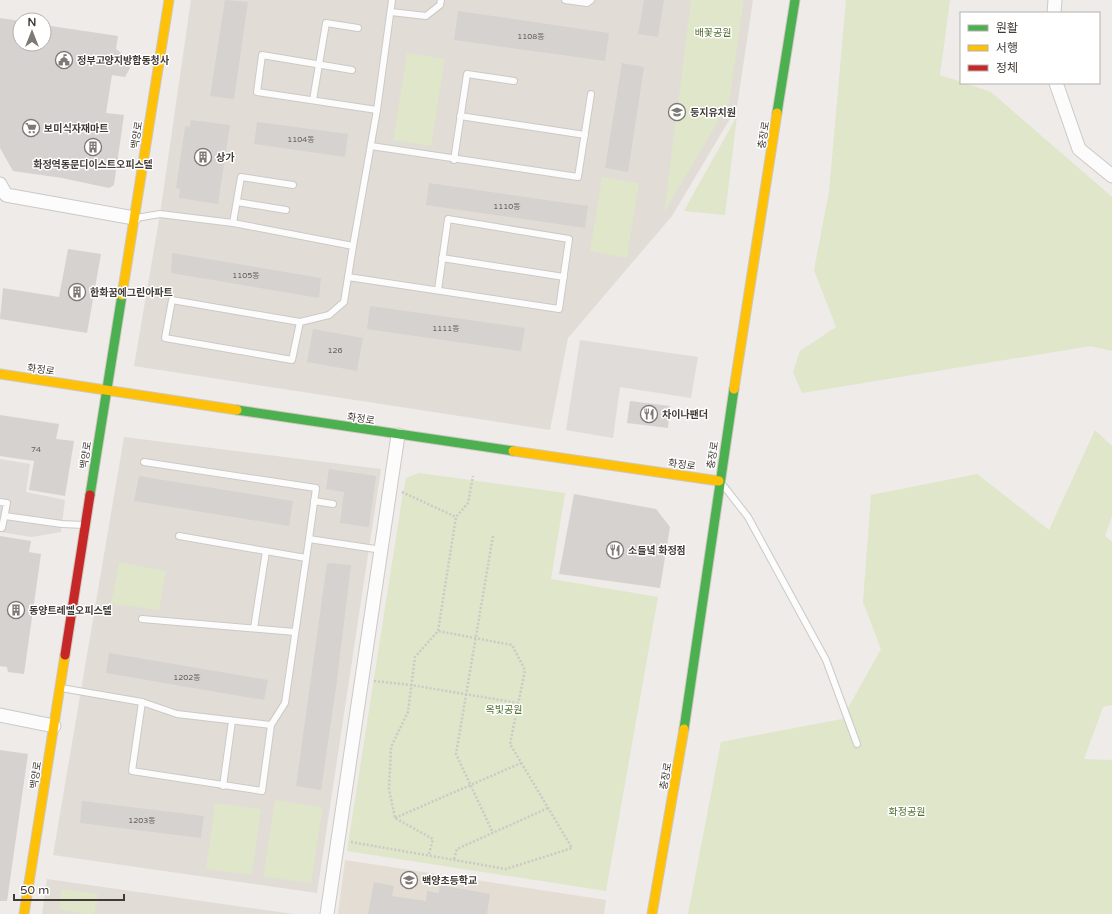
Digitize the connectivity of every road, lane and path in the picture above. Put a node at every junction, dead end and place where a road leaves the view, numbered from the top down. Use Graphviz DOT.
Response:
graph roads {
  1 [pos="170,0"];
  2 [pos="392,0"];
  3 [pos="441,0"];
  4 [pos="565,0"];
  5 [pos="591,0"];
  6 [pos="795,0"];
  7 [pos="1055,0"];
  8 [pos="391,12"];
  9 [pos="1054,12"];
  10 [pos="358,28"];
  11 [pos="319,64"];
  12 [pos="352,70"];
  13 [pos="514,81"];
  14 [pos="1056,84"];
  15 [pos="591,94"];
  16 [pos="313,100"];
  17 [pos="377,110"];
  18 [pos="460,116"];
  19 [pos="584,135"];
  20 [pos="371,146"];
  21 [pos="454,160"];
  22 [pos="1112,176"];
  23 [pos="0,184"];
  24 [pos="293,185"];
  25 [pos="237,202"];
  26 [pos="286,210"];
  27 [pos="134,218"];
  28 [pos="234,223"];
  29 [pos="353,246"];
  30 [pos="442,258"];
  31 [pos="348,276"];
  32 [pos="564,277"];
  33 [pos="438,290"];
  34 [pos="300,322"];
  35 [pos="0,374"];
  36 [pos="107,389"];
  37 [pos="398,435"];
  38 [pos="144,462"];
  39 [pos="473,476"];
  40 [pos="719,481"];
  41 [pos="400,491"];
  42 [pos="314,501"];
  43 [pos="0,502"];
  44 [pos="334,504"];
  45 [pos="5,516"];
  46 [pos="456,517"];
  47 [pos="86,525"];
  48 [pos="0,528"];
  49 [pos="179,536"];
  50 [pos="493,536"];
  51 [pos="309,539"];
  52 [pos="382,550"];
  53 [pos="266,551"];
  54 [pos="306,558"];
  55 [pos="142,619"];
  56 [pos="254,628"];
  57 [pos="438,631"];
  58 [pos="295,632"];
  59 [pos="474,638"];
  60 [pos="370,681"];
  61 [pos="411,685"];
  62 [pos="60,688"];
  63 [pos="465,695"];
  64 [pos="142,702"];
  65 [pos="518,703"];
  66 [pos="0,715"];
  67 [pos="232,721"];
  68 [pos="271,725"];
  69 [pos="54,726"];
  70 [pos="858,744"];
  71 [pos="522,763"];
  72 [pos="470,784"];
  73 [pos="223,786"];
  74 [pos="548,808"];
  75 [pos="395,818"];
  76 [pos="493,833"];
  77 [pos="346,841"];
  78 [pos="429,854"];
  79 [pos="454,859"];
  80 [pos="24,914"];
  81 [pos="327,914"];
  82 [pos="652,914"];
  1 -- 27 [label="main road, 백양로"];
  2 -- 8 [label="lane"];
  3 -- 8 [label="lane"];
  4 -- 5 [label="lane"];
  6 -- 40 [label="main road, 충장로"];
  7 -- 9 [label="street"];
  8 -- 17 [label="lane"];
  10 -- 11 [label="lane"];
  11 -- 12 [label="lane"];
  11 -- 16 [label="lane"];
  11 -- 16 [label="lane"];
  13 -- 18 [label="lane"];
  14 -- 22 [label="street"];
  15 -- 19 [label="lane"];
  16 -- 17 [label="lane"];
  17 -- 20 [label="lane"];
  18 -- 19 [label="lane"];
  18 -- 21 [label="lane"];
  19 -- 21 [label="lane"];
  20 -- 21 [label="lane"];
  20 -- 29 [label="lane"];
  23 -- 27 [label="street"];
  24 -- 25 [label="lane"];
  25 -- 26 [label="lane"];
  25 -- 28 [label="lane"];
  27 -- 28 [label="lane"];
  27 -- 36 [label="main road, 백양로"];
  28 -- 29 [label="lane"];
  29 -- 31 [label="lane"];
  30 -- 32 [label="lane"];
  30 -- 32 [label="lane"];
  30 -- 33 [label="lane"];
  31 -- 33 [label="lane"];
  31 -- 34 [label="lane"];
  32 -- 33 [label="lane"];
  34 -- 34 [label="lane"];
  35 -- 36 [label="main road, 화정로"];
  36 -- 37 [label="main road, 화정로"];
  36 -- 47 [label="main road, 백양로"];
  37 -- 40 [label="main road, 화정로"];
  37 -- 52 [label="street"];
  38 -- 42 [label="lane"];
  39 -- 46 [label="path"];
  40 -- 70 [label="lane"];
  40 -- 82 [label="main road, 충장로"];
  41 -- 46 [label="path"];
  42 -- 44 [label="lane"];
  42 -- 51 [label="lane"];
  43 -- 45 [label="lane"];
  45 -- 47 [label="lane"];
  45 -- 48 [label="lane"];
  46 -- 57 [label="path"];
  47 -- 62 [label="main road, 백양로"];
  49 -- 53 [label="lane"];
  50 -- 59 [label="path"];
  51 -- 52 [label="lane"];
  51 -- 54 [label="lane"];
  52 -- 81 [label="street"];
  53 -- 54 [label="lane"];
  53 -- 56 [label="lane"];
  54 -- 58 [label="lane"];
  55 -- 56 [label="lane"];
  56 -- 58 [label="lane"];
  57 -- 59 [label="path"];
  57 -- 61 [label="path"];
  58 -- 68 [label="lane"];
  59 -- 63 [label="path"];
  59 -- 65 [label="path"];
  60 -- 61 [label="path"];
  61 -- 63 [label="path"];
  61 -- 75 [label="path"];
  62 -- 64 [label="lane"];
  62 -- 69 [label="main road, 백양로"];
  63 -- 65 [label="path"];
  63 -- 72 [label="path"];
  64 -- 67 [label="lane"];
  64 -- 73 [label="lane"];
  65 -- 71 [label="path"];
  66 -- 69 [label="street"];
  67 -- 68 [label="lane"];
  67 -- 73 [label="lane"];
  68 -- 73 [label="lane"];
  69 -- 80 [label="main road, 백양로"];
  71 -- 72 [label="path"];
  71 -- 74 [label="path"];
  72 -- 75 [label="path"];
  72 -- 76 [label="path"];
  74 -- 76 [label="path"];
  74 -- 79 [label="path"];
  75 -- 78 [label="path"];
  76 -- 79 [label="path"];
  77 -- 78 [label="path"];
  78 -- 79 [label="path"];
}
